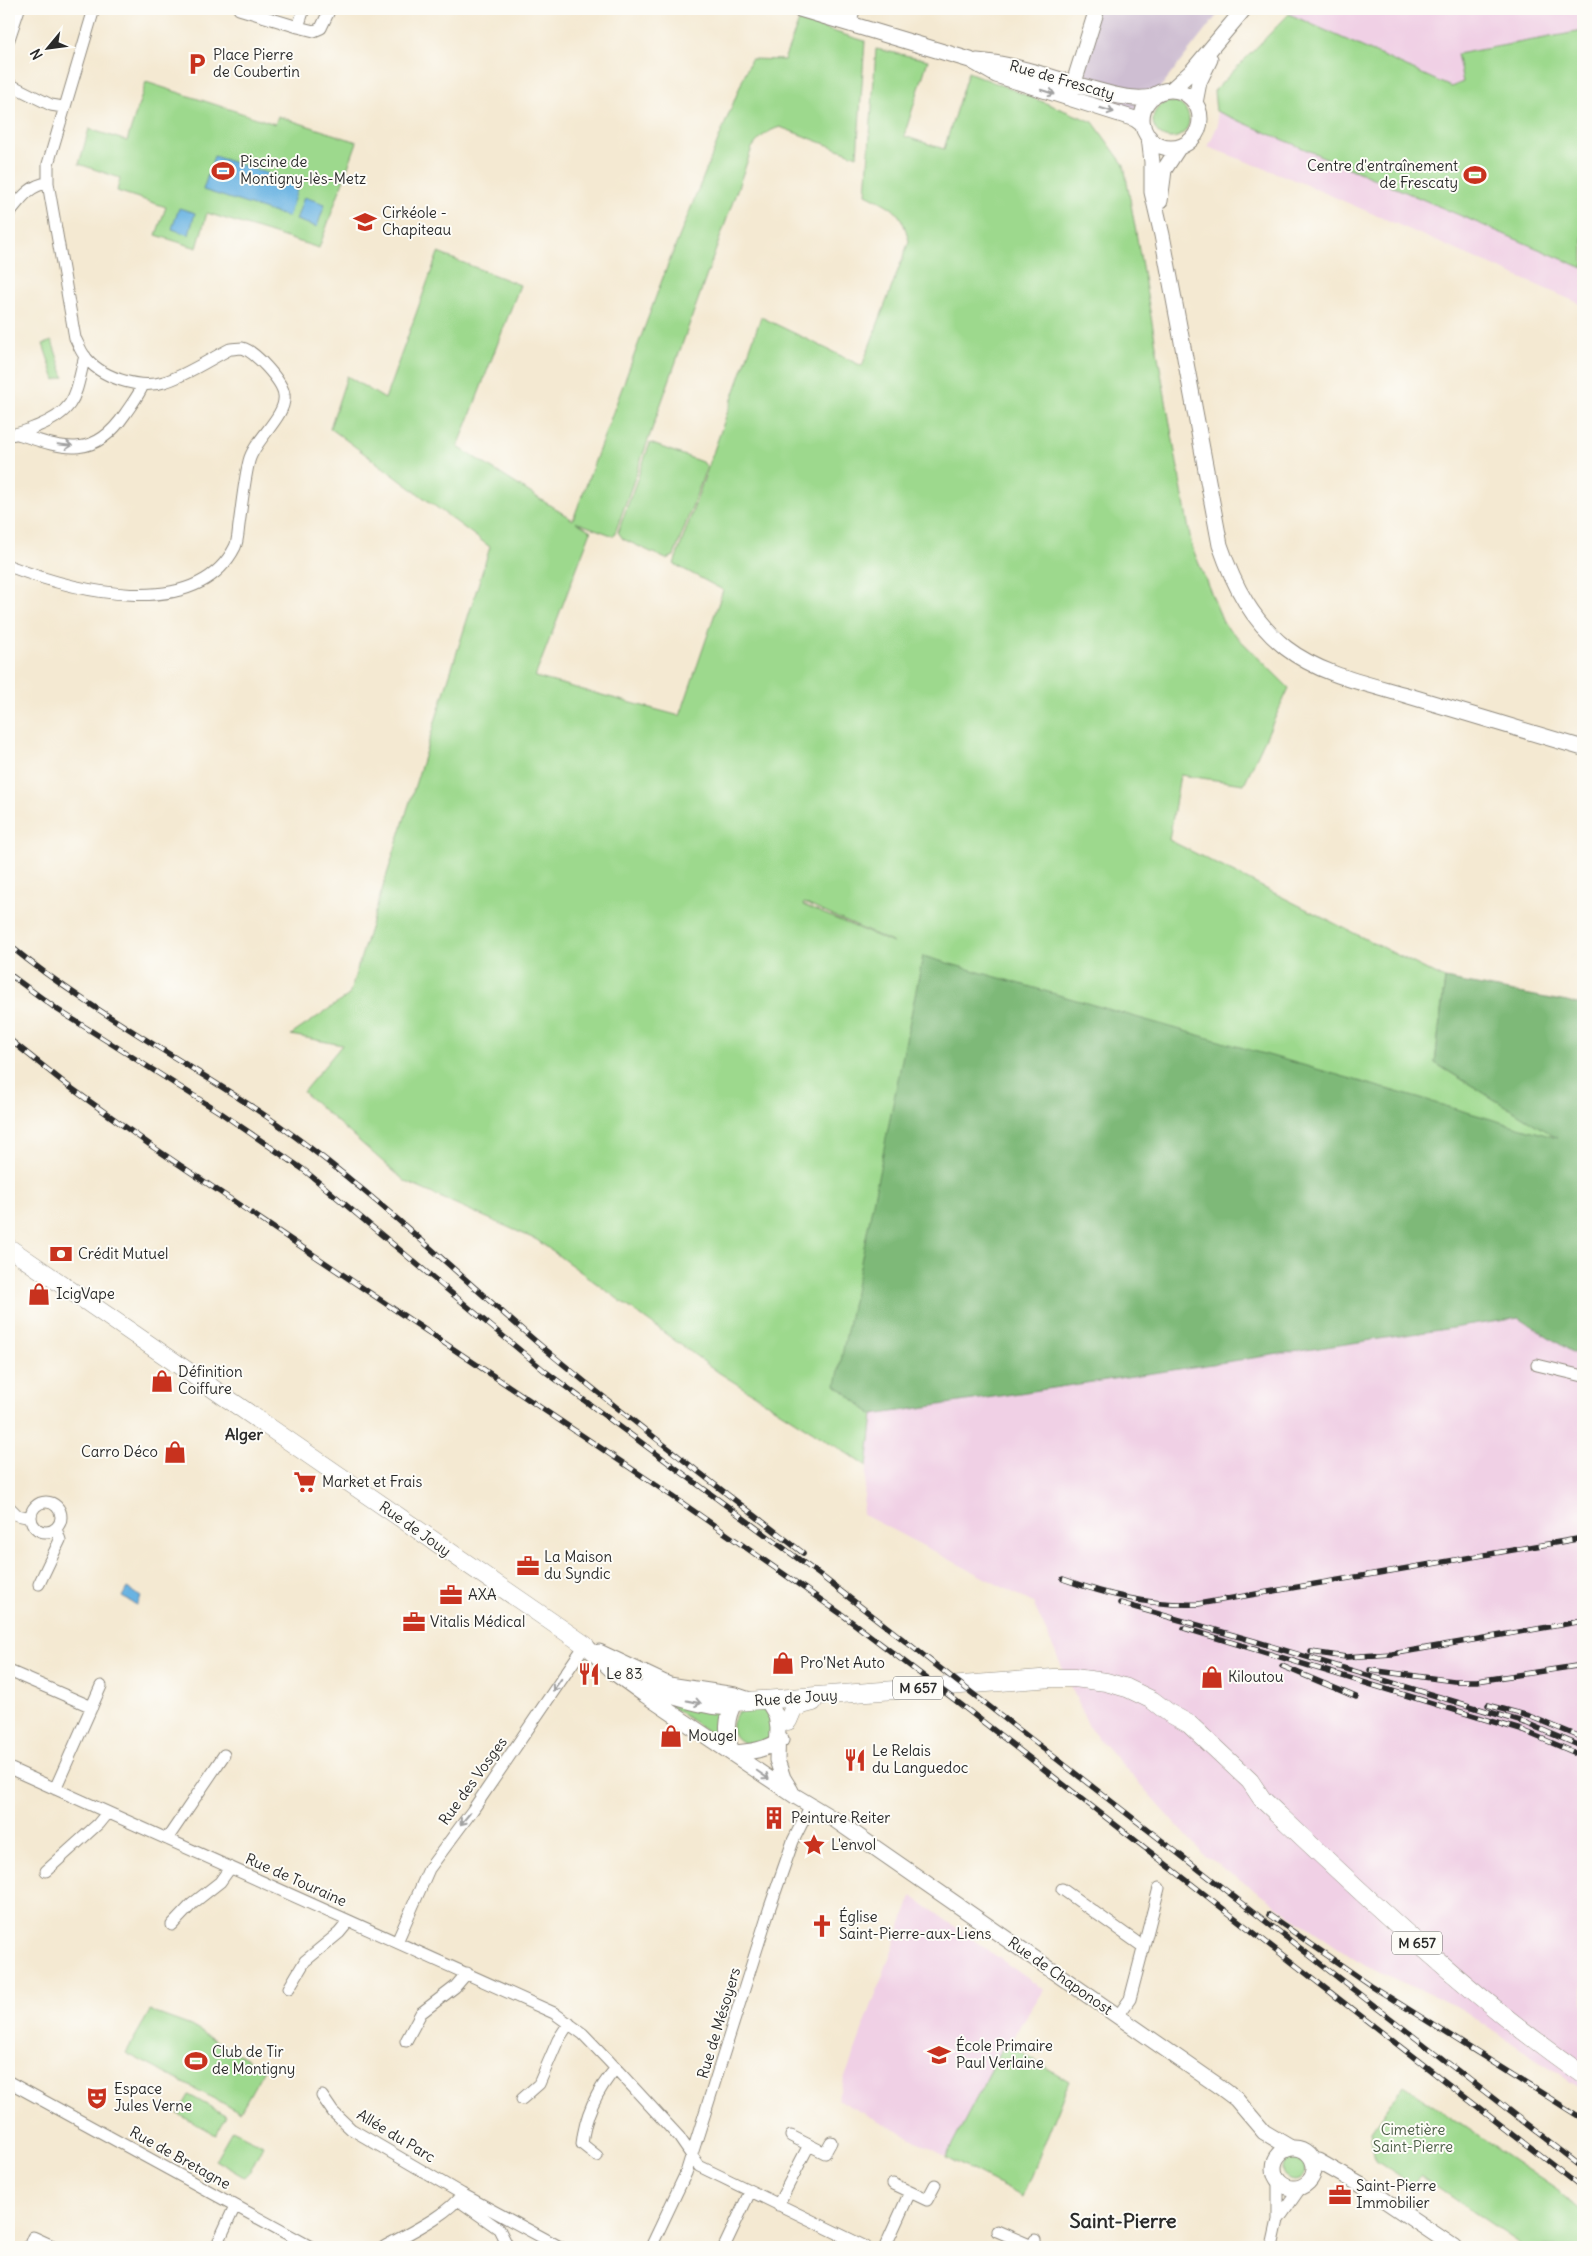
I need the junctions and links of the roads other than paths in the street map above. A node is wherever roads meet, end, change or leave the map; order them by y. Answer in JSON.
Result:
{"nodes":[{"id":1,"x":19,"y":9,"type":"edge"},
{"id":2,"x":94,"y":9,"type":"edge"},
{"id":3,"x":239,"y":9,"type":"edge"},
{"id":4,"x":304,"y":9,"type":"edge"},
{"id":5,"x":330,"y":9,"type":"edge"},
{"id":6,"x":800,"y":9,"type":"edge"},
{"id":7,"x":854,"y":9,"type":"edge"},
{"id":8,"x":1097,"y":9,"type":"edge"},
{"id":9,"x":1244,"y":9,"type":"edge"},
{"id":10,"x":851,"y":24,"type":"junction"},
{"id":11,"x":298,"y":27,"type":"junction"},
{"id":12,"x":1223,"y":36,"type":"junction"},
{"id":13,"x":9,"y":39,"type":"edge"},
{"id":14,"x":9,"y":84,"type":"edge"},
{"id":15,"x":1171,"y":90,"type":"junction"},
{"id":16,"x":1071,"y":91,"type":"junction"},
{"id":17,"x":1153,"y":97,"type":"junction"},
{"id":18,"x":1195,"y":103,"type":"junction"},
{"id":19,"x":63,"y":107,"type":"junction"},
{"id":20,"x":1146,"y":131,"type":"junction"},
{"id":21,"x":1179,"y":147,"type":"junction"},
{"id":22,"x":48,"y":182,"type":"junction"},
{"id":23,"x":9,"y":214,"type":"edge"},
{"id":24,"x":1162,"y":235,"type":"junction"},
{"id":25,"x":84,"y":356,"type":"junction"},
{"id":26,"x":143,"y":385,"type":"junction"},
{"id":27,"x":14,"y":434,"type":"edge"},
{"id":28,"x":9,"y":566,"type":"edge"},
{"id":29,"x":1583,"y":748,"type":"edge"},
{"id":30,"x":9,"y":1248,"type":"edge"},
{"id":31,"x":1537,"y":1365,"type":"dead end"},
{"id":32,"x":1583,"y":1376,"type":"edge"},
{"id":33,"x":9,"y":1507,"type":"edge"},
{"id":34,"x":31,"y":1518,"type":"junction"},
{"id":35,"x":56,"y":1529,"type":"junction"},
{"id":36,"x":39,"y":1584,"type":"dead end"},
{"id":37,"x":585,"y":1644,"type":"junction"},
{"id":38,"x":9,"y":1670,"type":"edge"},
{"id":39,"x":616,"y":1674,"type":"junction"},
{"id":40,"x":101,"y":1686,"type":"dead end"},
{"id":41,"x":854,"y":1694,"type":"junction"},
{"id":42,"x":752,"y":1701,"type":"junction"},
{"id":43,"x":92,"y":1707,"type":"junction"},
{"id":44,"x":674,"y":1714,"type":"joint"},
{"id":45,"x":788,"y":1721,"type":"joint"},
{"id":46,"x":778,"y":1742,"type":"junction"},
{"id":47,"x":732,"y":1752,"type":"junction"},
{"id":48,"x":224,"y":1755,"type":"dead end"},
{"id":49,"x":9,"y":1768,"type":"edge"},
{"id":50,"x":55,"y":1789,"type":"junction"},
{"id":51,"x":791,"y":1791,"type":"junction"},
{"id":52,"x":811,"y":1805,"type":"junction"},
{"id":53,"x":107,"y":1813,"type":"junction"},
{"id":54,"x":167,"y":1839,"type":"junction"},
{"id":55,"x":230,"y":1868,"type":"junction"},
{"id":56,"x":46,"y":1871,"type":"dead end"},
{"id":57,"x":1159,"y":1888,"type":"dead end"},
{"id":58,"x":1062,"y":1889,"type":"dead end"},
{"id":59,"x":349,"y":1920,"type":"junction"},
{"id":60,"x":172,"y":1925,"type":"dead end"},
{"id":61,"x":397,"y":1942,"type":"junction"},
{"id":62,"x":1142,"y":1946,"type":"junction"},
{"id":63,"x":467,"y":1973,"type":"junction"},
{"id":64,"x":290,"y":1988,"type":"dead end"},
{"id":65,"x":1118,"y":2016,"type":"junction"},
{"id":66,"x":569,"y":2022,"type":"junction"},
{"id":67,"x":406,"y":2041,"type":"dead end"},
{"id":68,"x":616,"y":2068,"type":"junction"},
{"id":69,"x":1583,"y":2075,"type":"edge"},
{"id":70,"x":9,"y":2082,"type":"edge"},
{"id":71,"x":322,"y":2096,"type":"dead end"},
{"id":72,"x":522,"y":2099,"type":"dead end"},
{"id":73,"x":1264,"y":2132,"type":"junction"},
{"id":74,"x":791,"y":2136,"type":"dead end"},
{"id":75,"x":831,"y":2142,"type":"dead end"},
{"id":76,"x":809,"y":2145,"type":"junction"},
{"id":77,"x":1291,"y":2148,"type":"junction"},
{"id":78,"x":597,"y":2156,"type":"dead end"},
{"id":79,"x":692,"y":2157,"type":"junction"},
{"id":80,"x":1314,"y":2161,"type":"junction"},
{"id":81,"x":1276,"y":2174,"type":"junction"},
{"id":82,"x":1344,"y":2177,"type":"junction"},
{"id":83,"x":893,"y":2184,"type":"dead end"},
{"id":84,"x":934,"y":2186,"type":"dead end"},
{"id":85,"x":1304,"y":2186,"type":"junction"},
{"id":86,"x":750,"y":2192,"type":"junction"},
{"id":87,"x":910,"y":2192,"type":"junction"},
{"id":88,"x":460,"y":2197,"type":"junction"},
{"id":89,"x":778,"y":2205,"type":"junction"},
{"id":90,"x":235,"y":2206,"type":"junction"},
{"id":91,"x":502,"y":2215,"type":"junction"},
{"id":92,"x":1278,"y":2220,"type":"junction"},
{"id":93,"x":499,"y":2229,"type":"junction"},
{"id":94,"x":997,"y":2230,"type":"dead end"},
{"id":95,"x":1035,"y":2240,"type":"dead end"},
{"id":96,"x":1012,"y":2243,"type":"edge"},
{"id":97,"x":29,"y":2247,"type":"edge"},
{"id":98,"x":56,"y":2247,"type":"edge"},
{"id":99,"x":216,"y":2247,"type":"edge"},
{"id":100,"x":310,"y":2247,"type":"edge"},
{"id":101,"x":384,"y":2247,"type":"edge"},
{"id":102,"x":508,"y":2247,"type":"edge"},
{"id":103,"x":560,"y":2247,"type":"edge"},
{"id":104,"x":651,"y":2247,"type":"edge"},
{"id":105,"x":724,"y":2247,"type":"edge"},
{"id":106,"x":866,"y":2247,"type":"edge"},
{"id":107,"x":885,"y":2247,"type":"edge"},
{"id":108,"x":1272,"y":2247,"type":"edge"},
{"id":109,"x":1454,"y":2247,"type":"edge"}],
"edges":[{"from":1,"to":13,"type":"street"},
{"from":2,"to":19,"type":"street"},
{"from":3,"to":11,"type":"street"},
{"from":4,"to":11,"type":"street"},
{"from":5,"to":11,"type":"street"},
{"from":6,"to":10,"type":"main road","name":"Rue de Frescaty"},
{"from":7,"to":10,"type":"street"},
{"from":8,"to":16,"type":"main road"},
{"from":9,"to":12,"type":"main road"},
{"from":10,"to":16,"type":"main road","name":"Rue de Frescaty"},
{"from":12,"to":15,"type":"main road"},
{"from":12,"to":18,"type":"main road"},
{"from":14,"to":19,"type":"street"},
{"from":15,"to":17,"type":"main road"},
{"from":15,"to":18,"type":"main road"},
{"from":16,"to":17,"type":"main road","name":"Rue de Frescaty"},
{"from":16,"to":20,"type":"main road","name":"Rue de Frescaty","one_way":true},
{"from":17,"to":20,"type":"main road"},
{"from":18,"to":21,"type":"main road"},
{"from":19,"to":22,"type":"street"},
{"from":20,"to":21,"type":"main road"},
{"from":20,"to":24,"type":"main road"},
{"from":21,"to":24,"type":"main road"},
{"from":22,"to":23,"type":"street"},
{"from":22,"to":25,"type":"street"},
{"from":24,"to":29,"type":"main road"},
{"from":25,"to":26,"type":"street"},
{"from":25,"to":27,"type":"street"},
{"from":27,"to":26,"type":"street","one_way":true},
{"from":26,"to":28,"type":"street"},
{"from":30,"to":37,"type":"main road","name":"Rue de Jouy"},
{"from":31,"to":32,"type":"street"},
{"from":33,"to":34,"type":"street"},
{"from":34,"to":35,"type":"street"},
{"from":34,"to":35,"type":"street"},
{"from":35,"to":36,"type":"street"},
{"from":37,"to":39,"type":"main road","name":"Rue de Jouy"},
{"from":37,"to":42,"type":"main road"},
{"from":37,"to":61,"type":"street","name":"Rue des Vosges","one_way":true},
{"from":38,"to":43,"type":"street"},
{"from":39,"to":42,"type":"main road","name":"Rue de Jouy","one_way":true},
{"from":39,"to":44,"type":"main road","name":"Rue de Jouy"},
{"from":40,"to":43,"type":"street"},
{"from":41,"to":42,"type":"main road","name":"Rue de Jouy","number":"M 657"},
{"from":41,"to":45,"type":"main road"},
{"from":41,"to":69,"type":"main road","name":"Rue de Jouy","number":"M 657"},
{"from":42,"to":46,"type":"main road"},
{"from":42,"to":47,"type":"main road"},
{"from":43,"to":50,"type":"street"},
{"from":44,"to":47,"type":"main road","name":"Rue de Chaponost"},
{"from":45,"to":46,"type":"main road"},
{"from":46,"to":47,"type":"main road"},
{"from":46,"to":51,"type":"main road"},
{"from":47,"to":51,"type":"main road","name":"Rue de Chaponost","one_way":true},
{"from":48,"to":54,"type":"street"},
{"from":49,"to":50,"type":"street","name":"Rue de Touraine"},
{"from":50,"to":53,"type":"street","name":"Rue de Touraine"},
{"from":51,"to":52,"type":"main road","name":"Rue de Chaponost"},
{"from":52,"to":65,"type":"main road","name":"Rue de Chaponost"},
{"from":52,"to":79,"type":"street","name":"Rue de Mésoyers"},
{"from":53,"to":54,"type":"street","name":"Rue de Touraine"},
{"from":53,"to":56,"type":"street"},
{"from":54,"to":55,"type":"street","name":"Rue de Touraine"},
{"from":55,"to":59,"type":"street","name":"Rue de Touraine"},
{"from":55,"to":60,"type":"street","name":"Rue de Touraine"},
{"from":57,"to":62,"type":"street"},
{"from":58,"to":62,"type":"street"},
{"from":59,"to":61,"type":"street","name":"Rue de Touraine"},
{"from":59,"to":64,"type":"street","name":"Rue de Touraine"},
{"from":61,"to":63,"type":"street","name":"Rue de Touraine"},
{"from":62,"to":65,"type":"street"},
{"from":63,"to":66,"type":"street","name":"Rue de Touraine"},
{"from":63,"to":67,"type":"street"},
{"from":65,"to":73,"type":"main road","name":"Rue de Chaponost"},
{"from":66,"to":68,"type":"street","name":"Rue de Touraine"},
{"from":66,"to":72,"type":"street"},
{"from":68,"to":78,"type":"street"},
{"from":68,"to":79,"type":"street","name":"Rue de Touraine"},
{"from":70,"to":90,"type":"street","name":"Rue de Bretagne"},
{"from":71,"to":88,"type":"street","name":"Allée du Parc"},
{"from":73,"to":77,"type":"main road","name":"Rue de Chaponost"},
{"from":73,"to":81,"type":"main road","name":"Rue de Chaponost"},
{"from":74,"to":76,"type":"street"},
{"from":75,"to":76,"type":"street"},
{"from":76,"to":89,"type":"street"},
{"from":77,"to":80,"type":"main road"},
{"from":77,"to":81,"type":"main road"},
{"from":79,"to":86,"type":"street","name":"Rue de Touraine"},
{"from":79,"to":104,"type":"street","name":"Rue de Mésoyers"},
{"from":80,"to":82,"type":"main road"},
{"from":80,"to":85,"type":"main road"},
{"from":81,"to":85,"type":"main road"},
{"from":81,"to":92,"type":"street"},
{"from":82,"to":85,"type":"main road"},
{"from":82,"to":109,"type":"main road"},
{"from":83,"to":87,"type":"street"},
{"from":84,"to":87,"type":"street"},
{"from":85,"to":92,"type":"street"},
{"from":86,"to":89,"type":"street","name":"Rue de Touraine"},
{"from":86,"to":105,"type":"street"},
{"from":87,"to":107,"type":"street"},
{"from":88,"to":91,"type":"street","name":"Allée du Parc"},
{"from":88,"to":93,"type":"street","name":"Allée du Parc"},
{"from":88,"to":101,"type":"street"},
{"from":89,"to":106,"type":"street","name":"Rue de Touraine"},
{"from":90,"to":99,"type":"street"},
{"from":90,"to":100,"type":"street","name":"Rue de Bretagne"},
{"from":91,"to":93,"type":"street"},
{"from":91,"to":103,"type":"street","name":"Allée du Parc"},
{"from":92,"to":108,"type":"street"},
{"from":93,"to":102,"type":"street","name":"Allée du Parc"},
{"from":94,"to":96,"type":"street"},
{"from":95,"to":96,"type":"street"},
{"from":97,"to":98,"type":"street"}]}
